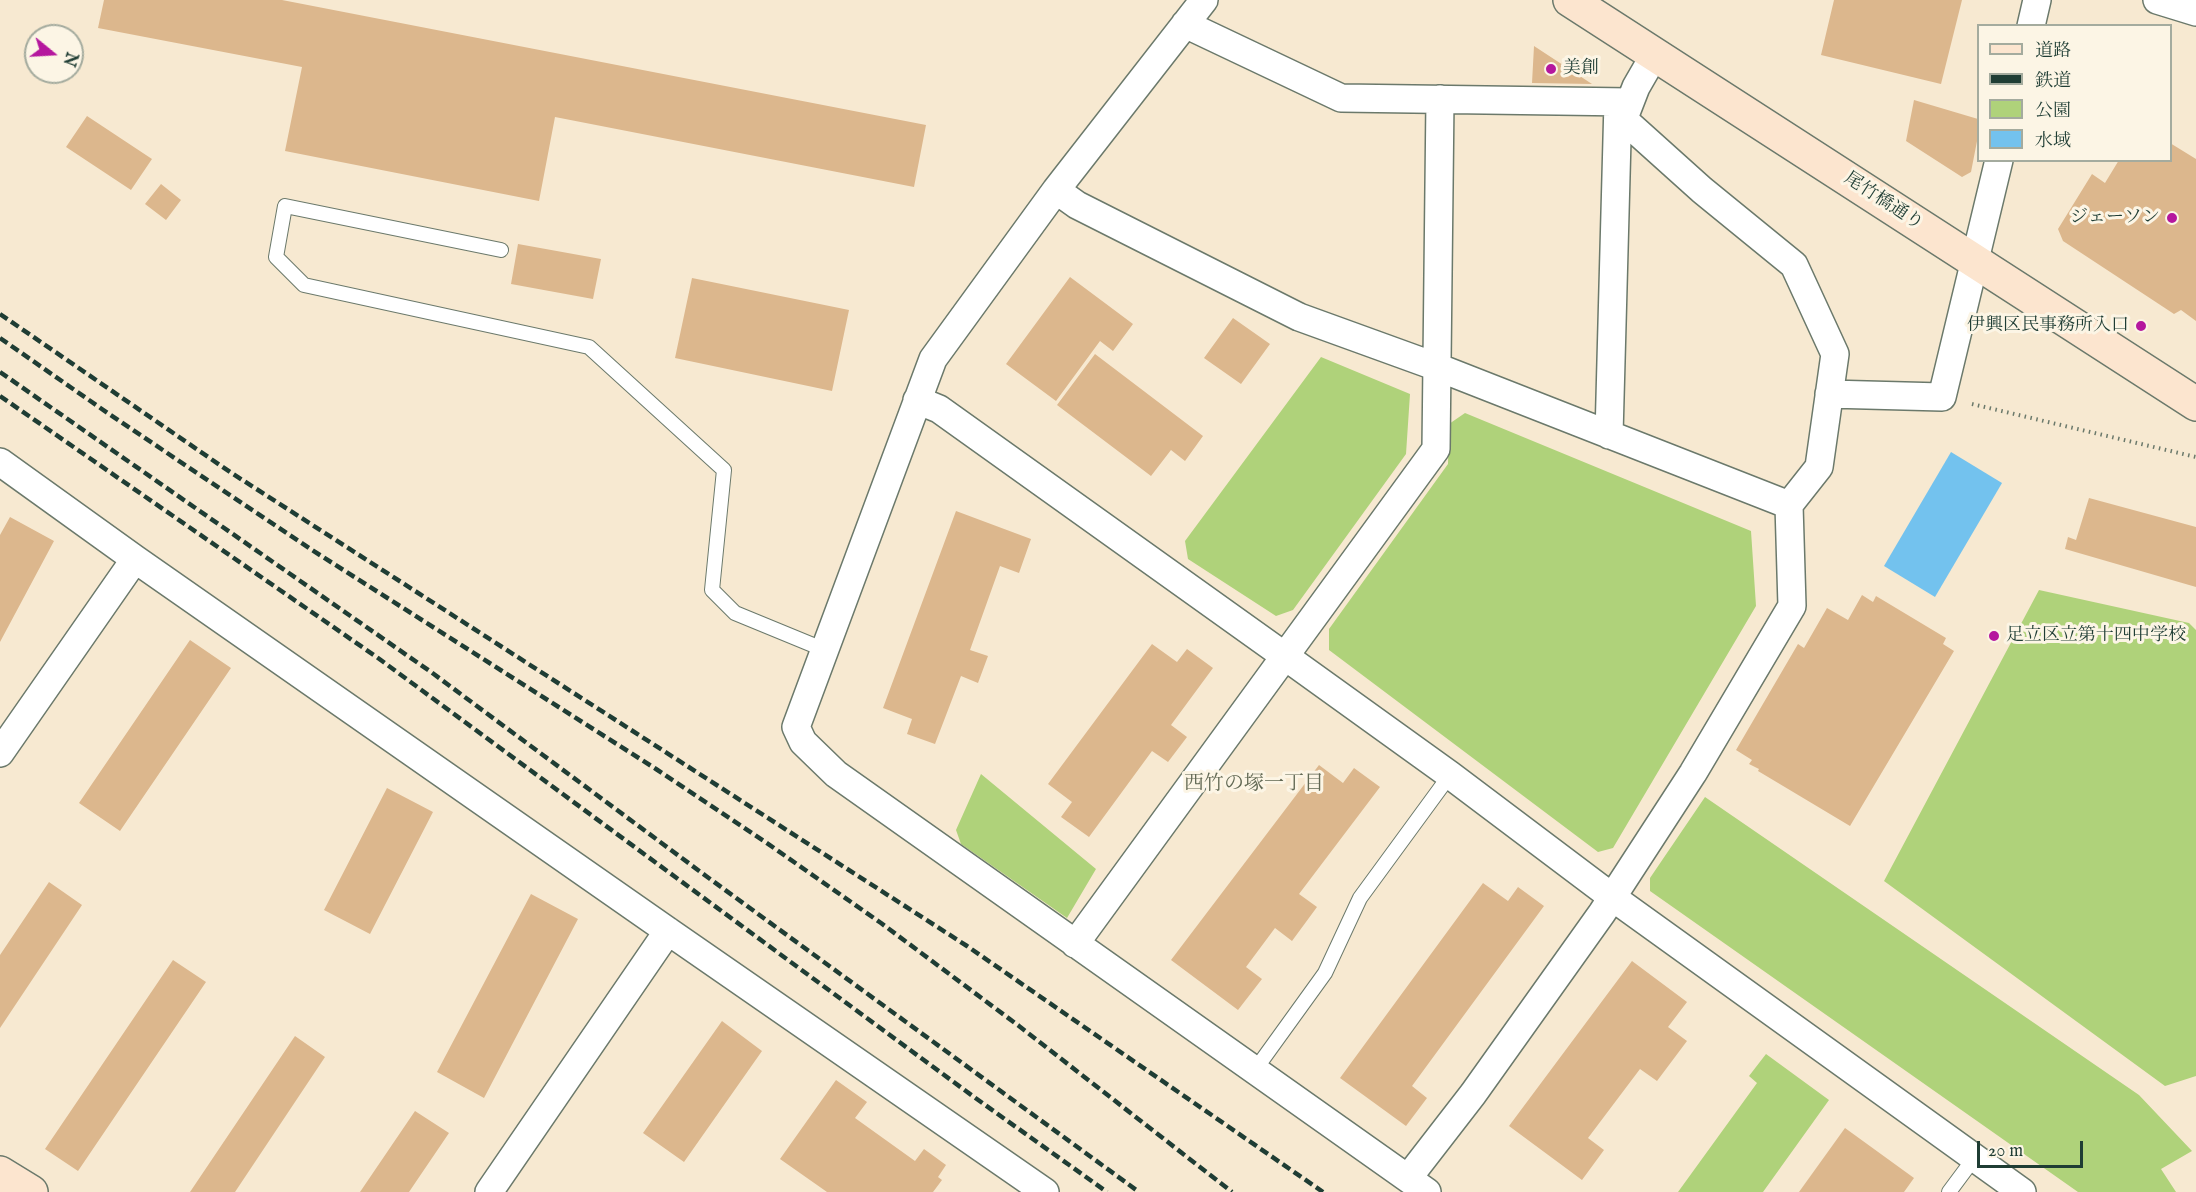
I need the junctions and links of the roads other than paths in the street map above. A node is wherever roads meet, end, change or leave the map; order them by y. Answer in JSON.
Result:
{"nodes":[{"id":1,"x":1204,"y":0,"type":"edge"},
{"id":2,"x":1570,"y":0,"type":"edge"},
{"id":3,"x":2037,"y":0,"type":"edge"},
{"id":4,"x":2157,"y":0,"type":"edge"},
{"id":5,"x":2196,"y":12,"type":"edge"},
{"id":6,"x":1185,"y":24,"type":"junction"},
{"id":7,"x":2031,"y":24,"type":"edge"},
{"id":8,"x":1655,"y":54,"type":"junction"},
{"id":9,"x":1440,"y":99,"type":"junction"},
{"id":10,"x":1622,"y":115,"type":"junction"},
{"id":11,"x":1999,"y":162,"type":"edge"},
{"id":12,"x":1056,"y":190,"type":"junction"},
{"id":13,"x":501,"y":250,"type":"dead end"},
{"id":14,"x":1975,"y":262,"type":"junction"},
{"id":15,"x":1437,"y":367,"type":"junction"},
{"id":16,"x":1829,"y":394,"type":"junction"},
{"id":17,"x":917,"y":400,"type":"junction"},
{"id":18,"x":2196,"y":404,"type":"edge"},
{"id":19,"x":1609,"y":435,"type":"junction"},
{"id":20,"x":0,"y":462,"type":"edge"},
{"id":21,"x":1789,"y":505,"type":"junction"},
{"id":22,"x":135,"y":559,"type":"junction"},
{"id":23,"x":825,"y":650,"type":"junction"},
{"id":24,"x":1286,"y":657,"type":"junction"},
{"id":25,"x":0,"y":753,"type":"edge"},
{"id":26,"x":1450,"y":775,"type":"junction"},
{"id":27,"x":1612,"y":897,"type":"junction"},
{"id":28,"x":668,"y":932,"type":"junction"},
{"id":29,"x":1075,"y":944,"type":"junction"},
{"id":30,"x":1255,"y":1070,"type":"junction"},
{"id":31,"x":1975,"y":1157,"type":"junction"},
{"id":32,"x":0,"y":1173,"type":"edge"},
{"id":33,"x":1418,"y":1185,"type":"edge"},
{"id":34,"x":31,"y":1192,"type":"edge"},
{"id":35,"x":489,"y":1192,"type":"edge"},
{"id":36,"x":1045,"y":1192,"type":"edge"},
{"id":37,"x":1949,"y":1192,"type":"edge"},
{"id":38,"x":2022,"y":1192,"type":"edge"}],
"edges":[{"from":1,"to":6,"type":"street"},
{"from":2,"to":8,"type":"main road","name":"尾竹橋通り"},
{"from":3,"to":7,"type":"street"},
{"from":4,"to":5,"type":"street"},
{"from":6,"to":9,"type":"street"},
{"from":6,"to":12,"type":"street"},
{"from":8,"to":10,"type":"street"},
{"from":8,"to":14,"type":"main road","name":"尾竹橋通り"},
{"from":9,"to":10,"type":"street"},
{"from":9,"to":15,"type":"street"},
{"from":10,"to":16,"type":"street"},
{"from":10,"to":19,"type":"street"},
{"from":11,"to":14,"type":"street"},
{"from":12,"to":15,"type":"street"},
{"from":12,"to":17,"type":"street"},
{"from":13,"to":23,"type":"lane"},
{"from":14,"to":16,"type":"street"},
{"from":14,"to":18,"type":"main road","name":"尾竹橋通り"},
{"from":15,"to":19,"type":"street"},
{"from":15,"to":24,"type":"street"},
{"from":16,"to":21,"type":"street"},
{"from":17,"to":23,"type":"street"},
{"from":17,"to":24,"type":"street"},
{"from":19,"to":21,"type":"street"},
{"from":20,"to":22,"type":"street"},
{"from":21,"to":27,"type":"street"},
{"from":22,"to":25,"type":"street"},
{"from":22,"to":28,"type":"street"},
{"from":23,"to":29,"type":"street"},
{"from":24,"to":26,"type":"street"},
{"from":24,"to":29,"type":"street"},
{"from":26,"to":27,"type":"street"},
{"from":26,"to":30,"type":"lane"},
{"from":27,"to":31,"type":"street"},
{"from":27,"to":33,"type":"street"},
{"from":28,"to":35,"type":"street"},
{"from":28,"to":36,"type":"street"},
{"from":29,"to":30,"type":"street"},
{"from":30,"to":33,"type":"street"},
{"from":31,"to":37,"type":"lane"},
{"from":31,"to":38,"type":"street"},
{"from":32,"to":34,"type":"main road"}]}
